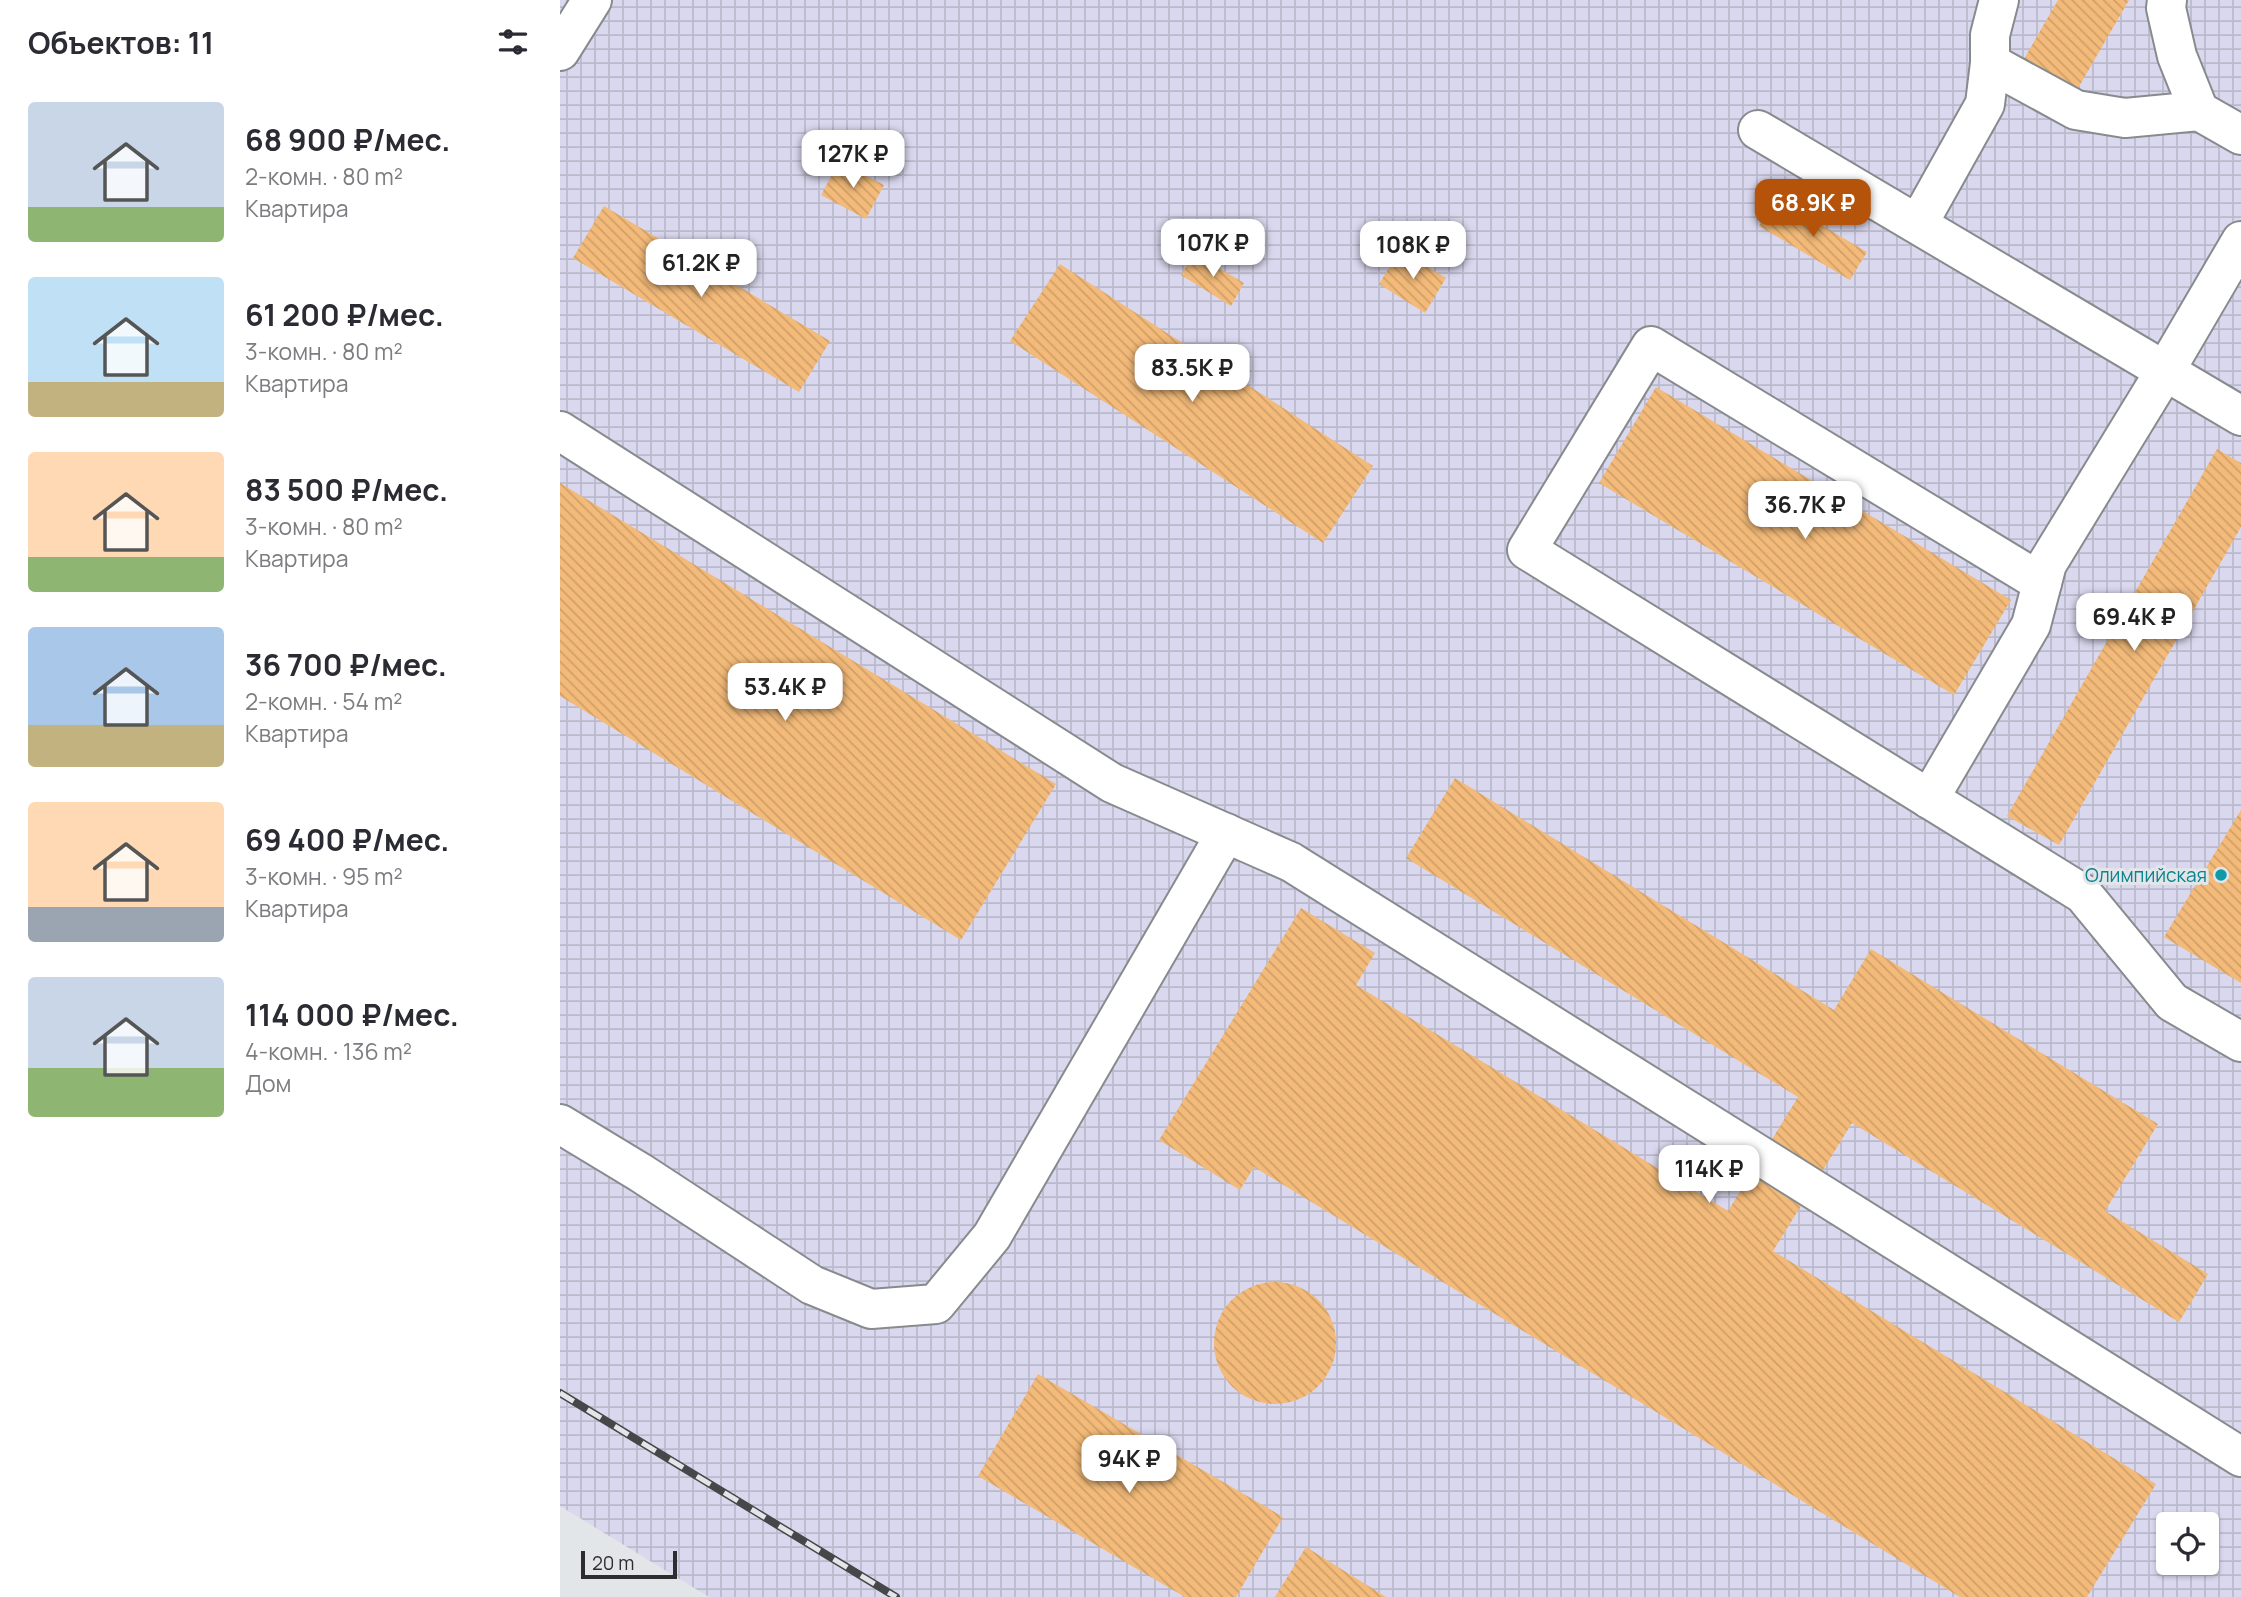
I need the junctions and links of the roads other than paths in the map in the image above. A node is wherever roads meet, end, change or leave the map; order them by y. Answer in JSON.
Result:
{"nodes":[{"id":1,"x":592,"y":0,"type":"edge"},
{"id":2,"x":1999,"y":0,"type":"edge"},
{"id":3,"x":2167,"y":0,"type":"edge"},
{"id":4,"x":560,"y":51,"type":"edge"},
{"id":5,"x":1990,"y":63,"type":"junction"},
{"id":6,"x":2199,"y":111,"type":"junction"},
{"id":7,"x":1758,"y":130,"type":"dead end"},
{"id":8,"x":2241,"y":135,"type":"edge"},
{"id":9,"x":1917,"y":224,"type":"junction"},
{"id":10,"x":2241,"y":241,"type":"edge"},
{"id":11,"x":2165,"y":371,"type":"junction"},
{"id":12,"x":2241,"y":416,"type":"edge"},
{"id":13,"x":560,"y":431,"type":"edge"},
{"id":14,"x":2042,"y":583,"type":"junction"},
{"id":15,"x":1929,"y":799,"type":"junction"},
{"id":16,"x":1226,"y":833,"type":"junction"},
{"id":17,"x":2241,"y":1042,"type":"edge"},
{"id":18,"x":560,"y":1124,"type":"edge"},
{"id":19,"x":2241,"y":1457,"type":"edge"}],
"edges":[{"from":1,"to":4,"type":"lane"},
{"from":2,"to":5,"type":"lane"},
{"from":3,"to":6,"type":"lane"},
{"from":5,"to":6,"type":"lane"},
{"from":5,"to":9,"type":"lane"},
{"from":6,"to":8,"type":"lane"},
{"from":7,"to":9,"type":"lane"},
{"from":9,"to":11,"type":"lane"},
{"from":10,"to":11,"type":"lane"},
{"from":11,"to":12,"type":"lane"},
{"from":11,"to":14,"type":"lane"},
{"from":13,"to":16,"type":"lane"},
{"from":14,"to":15,"type":"lane"},
{"from":14,"to":15,"type":"lane"},
{"from":15,"to":17,"type":"lane"},
{"from":16,"to":18,"type":"lane"},
{"from":16,"to":19,"type":"lane"}]}
